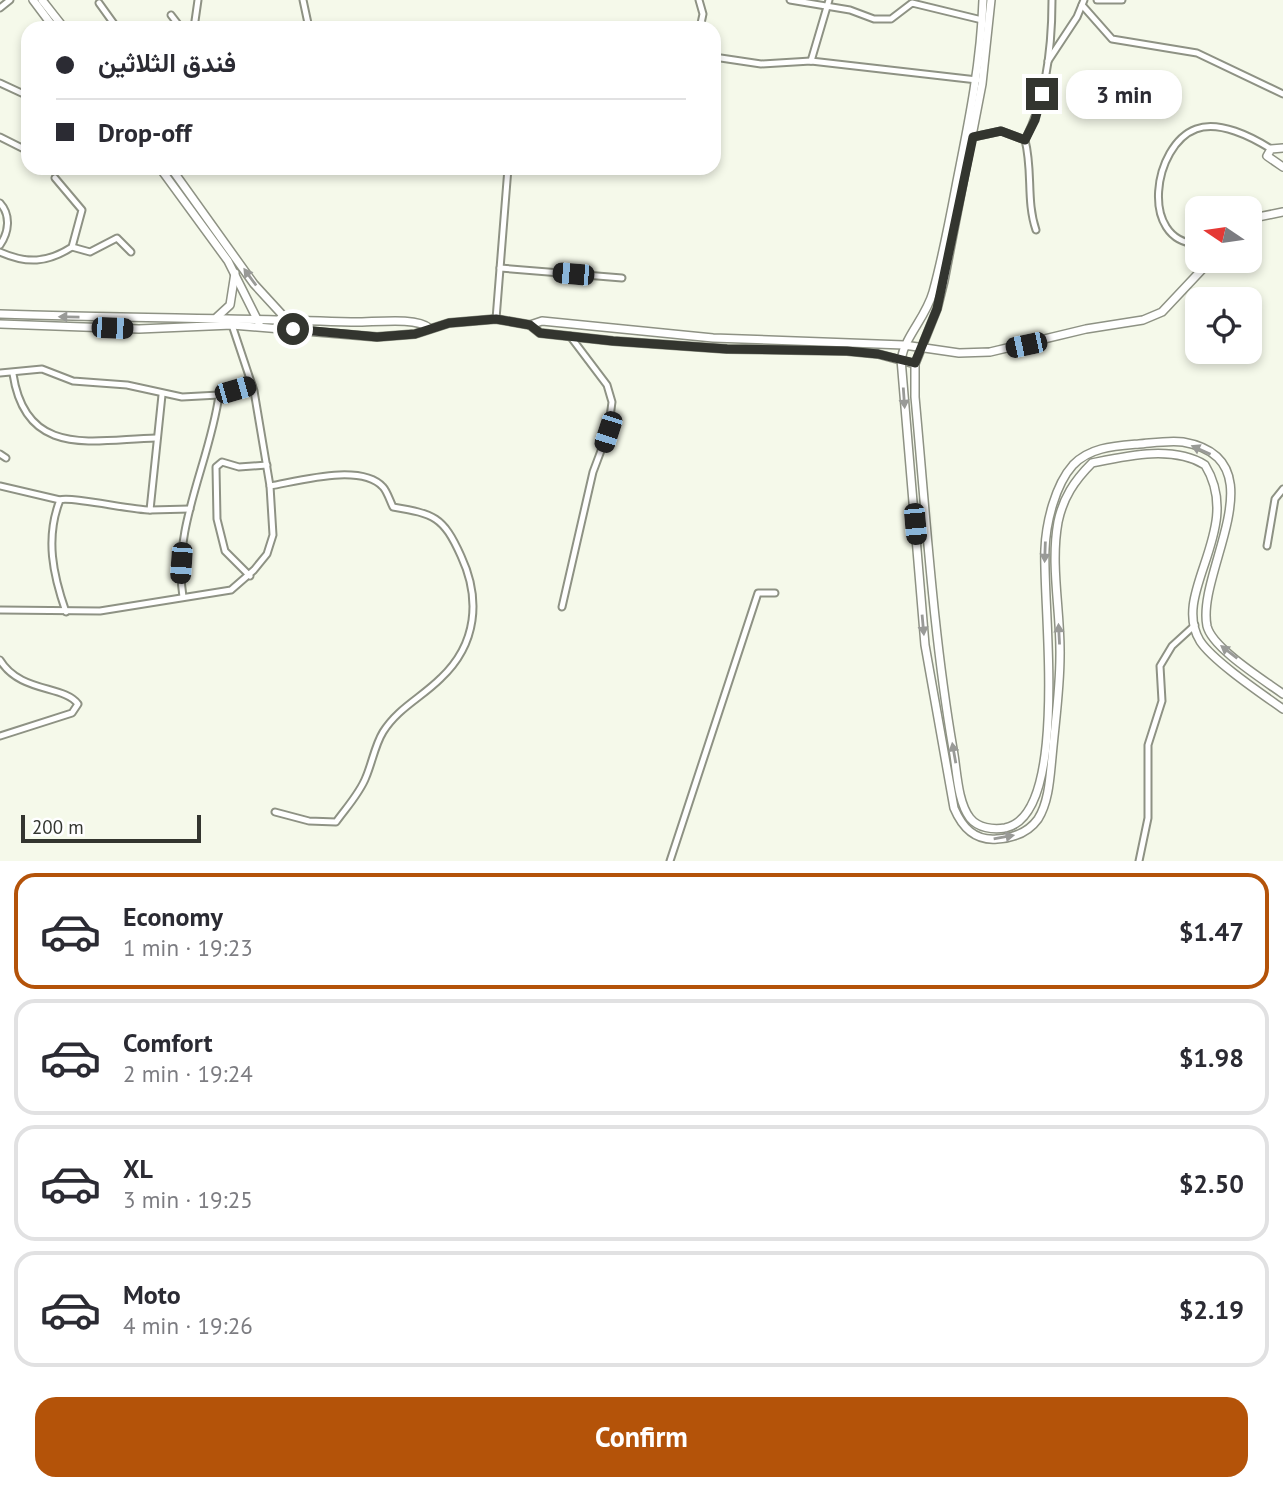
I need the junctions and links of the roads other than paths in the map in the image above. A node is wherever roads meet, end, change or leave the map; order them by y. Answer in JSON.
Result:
{"nodes":[{"id":1,"x":10,"y":0,"type":"edge"},
{"id":2,"x":33,"y":0,"type":"edge"},
{"id":3,"x":42,"y":0,"type":"edge"},
{"id":4,"x":198,"y":0,"type":"edge"},
{"id":5,"x":303,"y":0,"type":"edge"},
{"id":6,"x":699,"y":0,"type":"edge"},
{"id":7,"x":790,"y":0,"type":"edge"},
{"id":8,"x":983,"y":0,"type":"edge"},
{"id":9,"x":991,"y":0,"type":"edge"},
{"id":10,"x":1052,"y":0,"type":"edge"},
{"id":11,"x":1097,"y":0,"type":"edge"},
{"id":12,"x":1122,"y":0,"type":"edge"},
{"id":13,"x":912,"y":1,"type":"edge"},
{"id":14,"x":99,"y":3,"type":"dead end"},
{"id":15,"x":828,"y":3,"type":"edge"},
{"id":16,"x":1083,"y":3,"type":"edge"},
{"id":17,"x":0,"y":8,"type":"edge"},
{"id":18,"x":171,"y":15,"type":"dead end"},
{"id":19,"x":982,"y":20,"type":"junction"},
{"id":20,"x":49,"y":21,"type":"edge"},
{"id":21,"x":58,"y":21,"type":"edge"},
{"id":22,"x":112,"y":21,"type":"edge"},
{"id":23,"x":176,"y":21,"type":"edge"},
{"id":24,"x":195,"y":21,"type":"edge"},
{"id":25,"x":308,"y":21,"type":"edge"},
{"id":26,"x":702,"y":21,"type":"edge"},
{"id":27,"x":721,"y":58,"type":"edge"},
{"id":28,"x":811,"y":61,"type":"junction"},
{"id":29,"x":1046,"y":64,"type":"junction"},
{"id":30,"x":977,"y":80,"type":"junction"},
{"id":31,"x":0,"y":83,"type":"edge"},
{"id":32,"x":21,"y":93,"type":"edge"},
{"id":33,"x":1283,"y":94,"type":"edge"},
{"id":34,"x":0,"y":137,"type":"edge"},
{"id":35,"x":969,"y":138,"type":"junction"},
{"id":36,"x":1025,"y":140,"type":"junction"},
{"id":37,"x":21,"y":148,"type":"edge"},
{"id":38,"x":1283,"y":148,"type":"edge"},
{"id":39,"x":1272,"y":149,"type":"junction"},
{"id":40,"x":1283,"y":167,"type":"edge"},
{"id":41,"x":165,"y":175,"type":"edge"},
{"id":42,"x":176,"y":175,"type":"edge"},
{"id":43,"x":507,"y":175,"type":"edge"},
{"id":44,"x":55,"y":178,"type":"dead end"},
{"id":45,"x":0,"y":204,"type":"edge"},
{"id":46,"x":1283,"y":212,"type":"edge"},
{"id":47,"x":1262,"y":216,"type":"edge"},
{"id":48,"x":1036,"y":230,"type":"dead end"},
{"id":49,"x":1185,"y":240,"type":"edge"},
{"id":50,"x":0,"y":245,"type":"edge"},
{"id":51,"x":72,"y":247,"type":"junction"},
{"id":52,"x":0,"y":252,"type":"edge"},
{"id":53,"x":131,"y":252,"type":"dead end"},
{"id":54,"x":500,"y":268,"type":"junction"},
{"id":55,"x":235,"y":272,"type":"junction"},
{"id":56,"x":1199,"y":273,"type":"edge"},
{"id":57,"x":622,"y":278,"type":"dead end"},
{"id":58,"x":0,"y":314,"type":"edge"},
{"id":59,"x":227,"y":317,"type":"junction"},
{"id":60,"x":216,"y":318,"type":"junction"},
{"id":61,"x":496,"y":319,"type":"junction"},
{"id":62,"x":287,"y":320,"type":"junction"},
{"id":63,"x":259,"y":323,"type":"junction"},
{"id":64,"x":0,"y":324,"type":"edge"},
{"id":65,"x":232,"y":325,"type":"junction"},
{"id":66,"x":530,"y":325,"type":"junction"},
{"id":67,"x":429,"y":328,"type":"junction"},
{"id":68,"x":293,"y":329,"type":"junction"},
{"id":69,"x":570,"y":336,"type":"junction"},
{"id":70,"x":904,"y":345,"type":"junction"},
{"id":71,"x":920,"y":347,"type":"junction"},
{"id":72,"x":901,"y":359,"type":"junction"},
{"id":73,"x":915,"y":363,"type":"junction"},
{"id":74,"x":0,"y":373,"type":"edge"},
{"id":75,"x":13,"y":374,"type":"junction"},
{"id":76,"x":252,"y":385,"type":"junction"},
{"id":77,"x":162,"y":395,"type":"junction"},
{"id":78,"x":219,"y":395,"type":"junction"},
{"id":79,"x":156,"y":438,"type":"junction"},
{"id":80,"x":267,"y":466,"type":"junction"},
{"id":81,"x":270,"y":486,"type":"junction"},
{"id":82,"x":1,"y":487,"type":"edge"},
{"id":83,"x":1283,"y":489,"type":"edge"},
{"id":84,"x":60,"y":500,"type":"junction"},
{"id":85,"x":190,"y":509,"type":"junction"},
{"id":86,"x":150,"y":510,"type":"junction"},
{"id":87,"x":1267,"y":546,"type":"dead end"},
{"id":88,"x":250,"y":576,"type":"junction"},
{"id":89,"x":775,"y":593,"type":"dead end"},
{"id":90,"x":183,"y":597,"type":"junction"},
{"id":91,"x":562,"y":607,"type":"dead end"},
{"id":92,"x":0,"y":610,"type":"edge"},
{"id":93,"x":66,"y":612,"type":"junction"},
{"id":94,"x":1195,"y":625,"type":"junction"},
{"id":95,"x":0,"y":660,"type":"edge"},
{"id":96,"x":1283,"y":694,"type":"edge"},
{"id":97,"x":1283,"y":709,"type":"edge"},
{"id":98,"x":0,"y":736,"type":"edge"},
{"id":99,"x":275,"y":812,"type":"dead end"},
{"id":100,"x":670,"y":861,"type":"edge"},
{"id":101,"x":1139,"y":861,"type":"edge"}],
"edges":[{"from":1,"to":17,"type":"street"},
{"from":2,"to":20,"type":"street"},
{"from":3,"to":21,"type":"street"},
{"from":4,"to":24,"type":"street"},
{"from":5,"to":25,"type":"street"},
{"from":6,"to":26,"type":"street"},
{"from":7,"to":15,"type":"street"},
{"from":8,"to":19,"type":"street"},
{"from":9,"to":35,"type":"street"},
{"from":10,"to":29,"type":"street"},
{"from":11,"to":12,"type":"street"},
{"from":13,"to":15,"type":"street"},
{"from":13,"to":19,"type":"street"},
{"from":14,"to":22,"type":"street"},
{"from":15,"to":28,"type":"street"},
{"from":16,"to":29,"type":"street"},
{"from":16,"to":33,"type":"street"},
{"from":18,"to":23,"type":"street"},
{"from":19,"to":30,"type":"street"},
{"from":27,"to":28,"type":"street"},
{"from":28,"to":30,"type":"street"},
{"from":29,"to":36,"type":"street"},
{"from":30,"to":35,"type":"street"},
{"from":31,"to":32,"type":"street"},
{"from":34,"to":37,"type":"street"},
{"from":35,"to":36,"type":"street"},
{"from":35,"to":70,"type":"street"},
{"from":35,"to":71,"type":"street"},
{"from":36,"to":48,"type":"street"},
{"from":38,"to":39,"type":"street"},
{"from":39,"to":40,"type":"street"},
{"from":39,"to":49,"type":"street"},
{"from":41,"to":55,"type":"street"},
{"from":62,"to":42,"type":"street","one_way":true},
{"from":43,"to":54,"type":"street"},
{"from":44,"to":51,"type":"street"},
{"from":45,"to":50,"type":"street"},
{"from":46,"to":47,"type":"street"},
{"from":51,"to":52,"type":"street"},
{"from":51,"to":53,"type":"street"},
{"from":54,"to":57,"type":"street"},
{"from":54,"to":61,"type":"street"},
{"from":55,"to":60,"type":"street"},
{"from":55,"to":63,"type":"street"},
{"from":56,"to":71,"type":"street"},
{"from":60,"to":58,"type":"street","one_way":true},
{"from":59,"to":60,"type":"street"},
{"from":59,"to":63,"type":"street"},
{"from":59,"to":65,"type":"street"},
{"from":61,"to":66,"type":"street"},
{"from":61,"to":67,"type":"street"},
{"from":62,"to":63,"type":"street"},
{"from":62,"to":67,"type":"street"},
{"from":62,"to":68,"type":"street"},
{"from":63,"to":65,"type":"street"},
{"from":63,"to":68,"type":"street"},
{"from":64,"to":65,"type":"street"},
{"from":65,"to":76,"type":"street"},
{"from":66,"to":69,"type":"street"},
{"from":66,"to":70,"type":"street"},
{"from":67,"to":68,"type":"street"},
{"from":69,"to":72,"type":"street"},
{"from":69,"to":91,"type":"street"},
{"from":70,"to":71,"type":"street"},
{"from":70,"to":72,"type":"street"},
{"from":71,"to":73,"type":"street"},
{"from":72,"to":73,"type":"street"},
{"from":72,"to":94,"type":"street","one_way":true},
{"from":96,"to":73,"type":"street","one_way":true},
{"from":74,"to":75,"type":"street"},
{"from":75,"to":77,"type":"street"},
{"from":75,"to":79,"type":"street"},
{"from":76,"to":78,"type":"street"},
{"from":76,"to":80,"type":"street"},
{"from":77,"to":78,"type":"street"},
{"from":77,"to":79,"type":"street"},
{"from":78,"to":85,"type":"street"},
{"from":79,"to":86,"type":"street"},
{"from":80,"to":81,"type":"street"},
{"from":80,"to":88,"type":"street"},
{"from":81,"to":88,"type":"street"},
{"from":81,"to":99,"type":"street"},
{"from":82,"to":84,"type":"street"},
{"from":83,"to":87,"type":"street"},
{"from":84,"to":86,"type":"street"},
{"from":84,"to":93,"type":"street"},
{"from":85,"to":86,"type":"street"},
{"from":85,"to":90,"type":"street"},
{"from":88,"to":90,"type":"street"},
{"from":89,"to":100,"type":"street"},
{"from":90,"to":93,"type":"street"},
{"from":92,"to":93,"type":"street"},
{"from":94,"to":97,"type":"street"},
{"from":94,"to":101,"type":"street"},
{"from":95,"to":98,"type":"street"}]}
